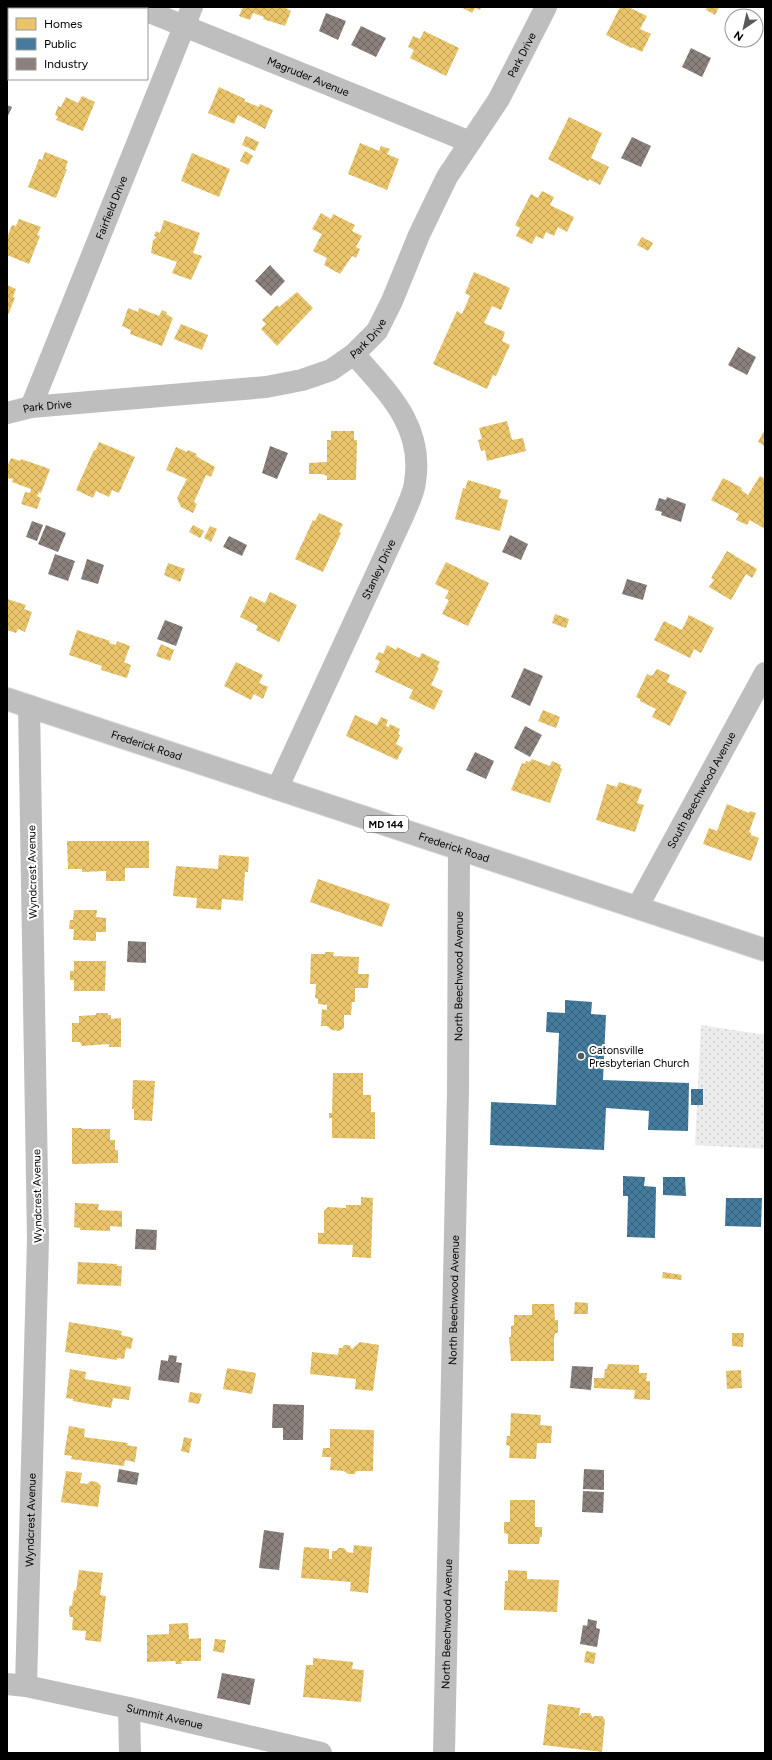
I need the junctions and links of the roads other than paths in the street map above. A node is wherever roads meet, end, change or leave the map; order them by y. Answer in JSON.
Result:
{"nodes":[{"id":1,"x":546,"y":7,"type":"edge"},
{"id":2,"x":148,"y":11,"type":"edge"},
{"id":3,"x":188,"y":16,"type":"edge"},
{"id":4,"x":470,"y":142,"type":"junction"},
{"id":5,"x":354,"y":354,"type":"junction"},
{"id":6,"x":31,"y":407,"type":"junction"},
{"id":7,"x":7,"y":413,"type":"edge"},
{"id":8,"x":765,"y":673,"type":"edge"},
{"id":9,"x":7,"y":699,"type":"edge"},
{"id":10,"x":29,"y":706,"type":"junction"},
{"id":11,"x":277,"y":789,"type":"junction"},
{"id":12,"x":459,"y":848,"type":"junction"},
{"id":13,"x":638,"y":906,"type":"junction"},
{"id":14,"x":765,"y":950,"type":"edge"},
{"id":15,"x":17,"y":1685,"type":"edge"},
{"id":16,"x":129,"y":1708,"type":"junction"},
{"id":17,"x":130,"y":1753,"type":"edge"},
{"id":18,"x":321,"y":1753,"type":"edge"},
{"id":19,"x":444,"y":1753,"type":"edge"}],
"edges":[{"from":1,"to":4,"type":"street","name":"Park Drive"},
{"from":2,"to":3,"type":"street","name":"Magruder Avenue"},
{"from":3,"to":4,"type":"street","name":"Magruder Avenue"},
{"from":3,"to":6,"type":"street","name":"Fairfield Drive"},
{"from":4,"to":5,"type":"street","name":"Park Drive"},
{"from":5,"to":6,"type":"street","name":"Park Drive"},
{"from":5,"to":11,"type":"street","name":"Stanley Drive"},
{"from":6,"to":7,"type":"street","name":"Park Drive"},
{"from":8,"to":13,"type":"street","name":"South Beechwood Avenue"},
{"from":9,"to":10,"type":"street","name":"Frederick Road","number":"MD 144"},
{"from":10,"to":11,"type":"street","name":"Frederick Road","number":"MD 144"},
{"from":10,"to":15,"type":"street","name":"Wyndcrest Avenue"},
{"from":11,"to":12,"type":"street","name":"Frederick Road","number":"MD 144"},
{"from":12,"to":13,"type":"street","name":"Frederick Road","number":"MD 144"},
{"from":12,"to":19,"type":"street","name":"North Beechwood Avenue"},
{"from":13,"to":14,"type":"street","name":"Frederick Road","number":"MD 144"},
{"from":15,"to":16,"type":"street","name":"Summit Avenue"},
{"from":16,"to":17,"type":"street"},
{"from":16,"to":18,"type":"street","name":"Summit Avenue"}]}
